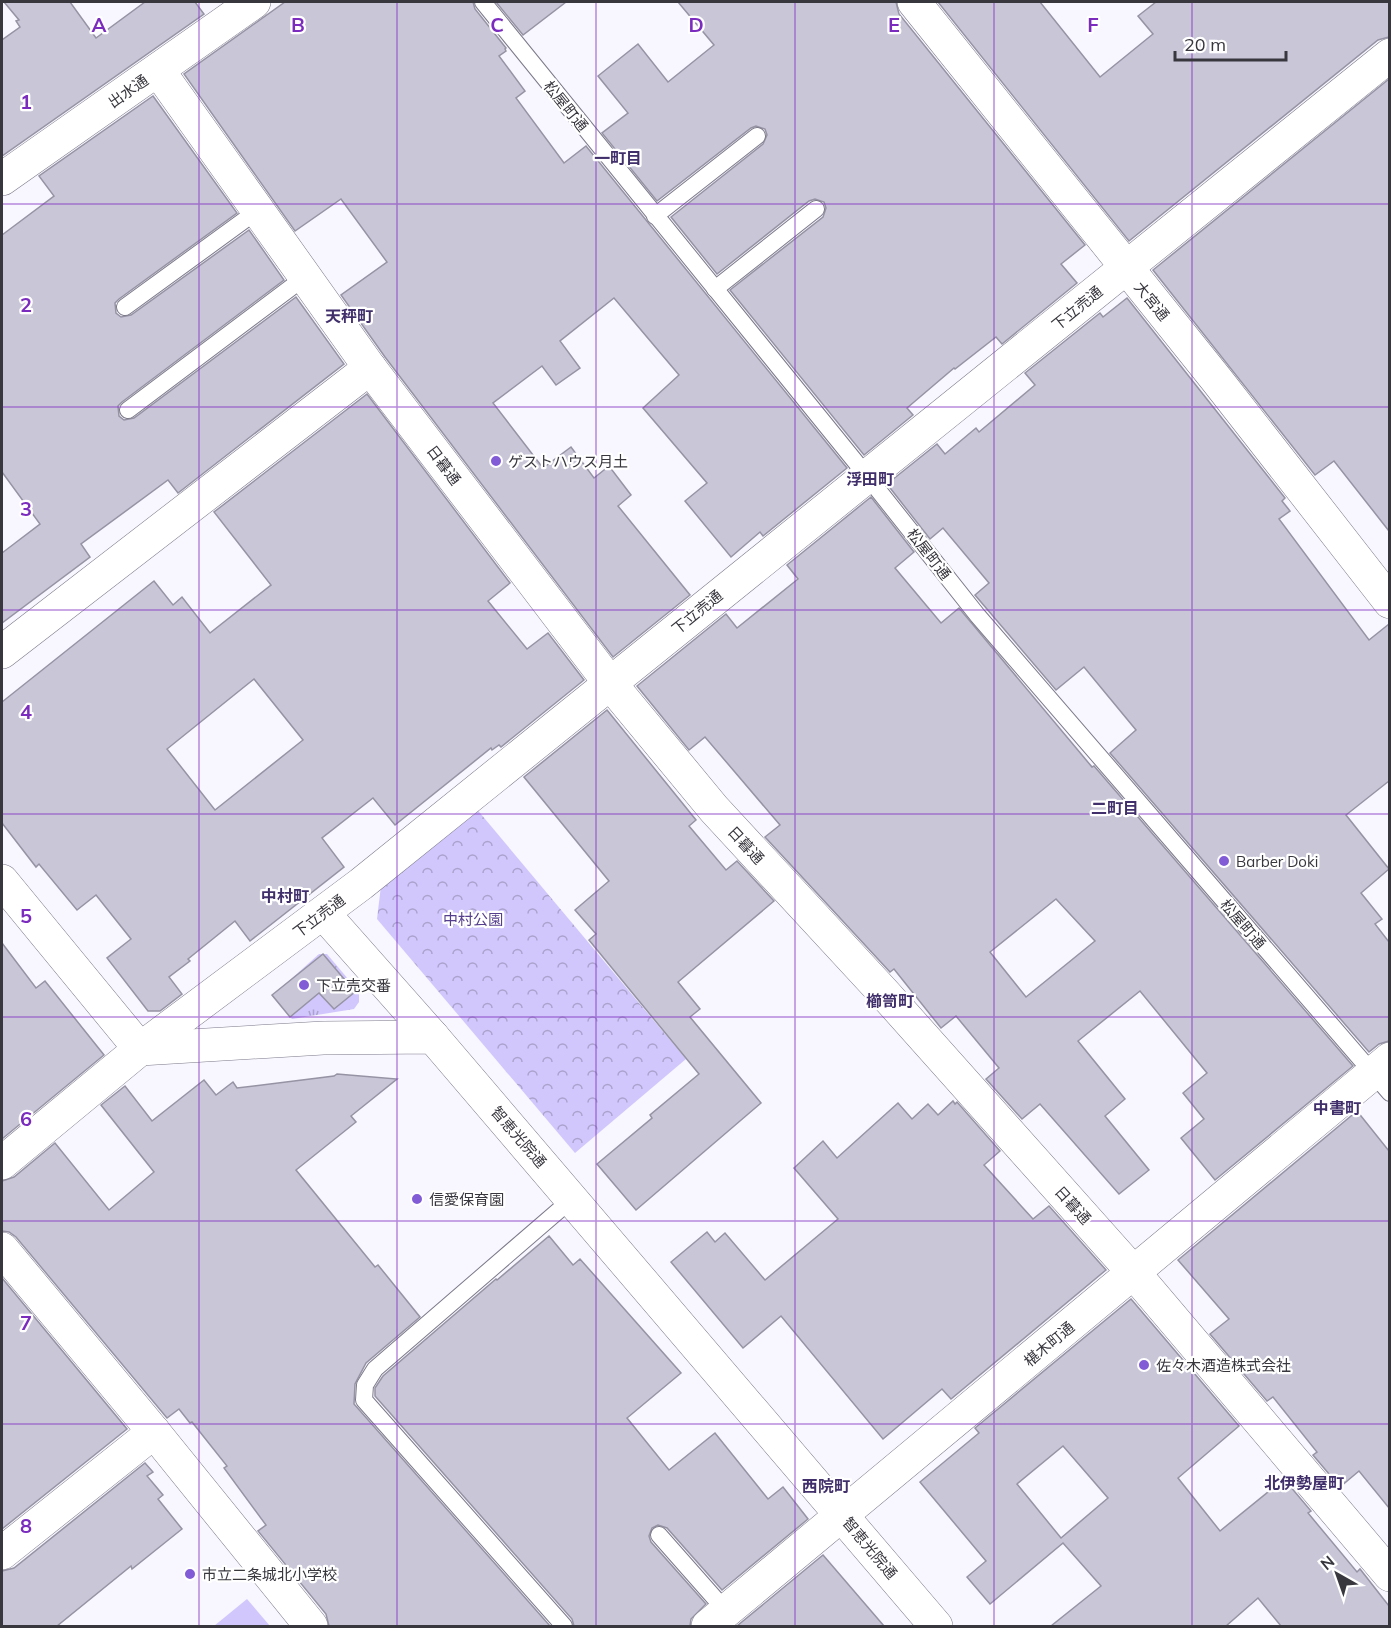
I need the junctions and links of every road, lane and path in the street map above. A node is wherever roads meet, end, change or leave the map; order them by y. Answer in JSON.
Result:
{"nodes":[{"id":1,"x":254,"y":2,"type":"edge"},
{"id":2,"x":483,"y":2,"type":"edge"},
{"id":3,"x":914,"y":2,"type":"edge"},
{"id":4,"x":1389,"y":55,"type":"edge"},
{"id":5,"x":158,"y":70,"type":"junction"},
{"id":6,"x":757,"y":136,"type":"dead end"},
{"id":7,"x":2,"y":179,"type":"edge"},
{"id":8,"x":816,"y":209,"type":"dead end"},
{"id":9,"x":257,"y":211,"type":"junction"},
{"id":10,"x":655,"y":216,"type":"junction"},
{"id":11,"x":1126,"y":269,"type":"junction"},
{"id":12,"x":305,"y":277,"type":"junction"},
{"id":13,"x":715,"y":289,"type":"junction"},
{"id":14,"x":125,"y":307,"type":"dead end"},
{"id":15,"x":370,"y":368,"type":"junction"},
{"id":16,"x":128,"y":410,"type":"dead end"},
{"id":17,"x":867,"y":476,"type":"junction"},
{"id":18,"x":1389,"y":602,"type":"edge"},
{"id":19,"x":2,"y":652,"type":"edge"},
{"id":20,"x":609,"y":682,"type":"junction"},
{"id":21,"x":2,"y":881,"type":"edge"},
{"id":22,"x":324,"y":914,"type":"junction"},
{"id":23,"x":433,"y":1037,"type":"junction"},
{"id":24,"x":140,"y":1049,"type":"junction"},
{"id":25,"x":1384,"y":1075,"type":"edge"},
{"id":26,"x":2,"y":1163,"type":"edge"},
{"id":27,"x":572,"y":1198,"type":"junction"},
{"id":28,"x":2,"y":1249,"type":"edge"},
{"id":29,"x":1134,"y":1273,"type":"junction"},
{"id":30,"x":154,"y":1432,"type":"junction"},
{"id":31,"x":841,"y":1515,"type":"junction"},
{"id":32,"x":659,"y":1535,"type":"dead end"},
{"id":33,"x":2,"y":1553,"type":"edge"},
{"id":34,"x":1389,"y":1575,"type":"edge"},
{"id":35,"x":717,"y":1619,"type":"edge"},
{"id":36,"x":311,"y":1626,"type":"edge"},
{"id":37,"x":564,"y":1626,"type":"edge"},
{"id":38,"x":936,"y":1626,"type":"edge"}],
"edges":[{"from":1,"to":5,"type":"street","name":"出水通"},
{"from":2,"to":10,"type":"lane","name":"松屋町通"},
{"from":3,"to":11,"type":"street","name":"大宮通"},
{"from":4,"to":11,"type":"street","name":"下立売通"},
{"from":5,"to":7,"type":"street","name":"出水通"},
{"from":5,"to":9,"type":"street","name":"日暮通"},
{"from":6,"to":10,"type":"lane"},
{"from":8,"to":13,"type":"lane"},
{"from":9,"to":12,"type":"street","name":"日暮通"},
{"from":9,"to":14,"type":"lane"},
{"from":10,"to":13,"type":"lane","name":"松屋町通"},
{"from":11,"to":17,"type":"street","name":"下立売通"},
{"from":11,"to":18,"type":"street","name":"大宮通"},
{"from":12,"to":15,"type":"street","name":"日暮通"},
{"from":12,"to":16,"type":"lane"},
{"from":13,"to":17,"type":"lane","name":"松屋町通"},
{"from":15,"to":19,"type":"street"},
{"from":15,"to":20,"type":"street","name":"日暮通"},
{"from":17,"to":20,"type":"street","name":"下立売通"},
{"from":17,"to":25,"type":"lane","name":"松屋町通"},
{"from":20,"to":22,"type":"street","name":"下立売通"},
{"from":20,"to":29,"type":"street","name":"日暮通"},
{"from":21,"to":24,"type":"street"},
{"from":22,"to":23,"type":"street","name":"智恵光院通"},
{"from":22,"to":24,"type":"street","name":"下立売通"},
{"from":23,"to":24,"type":"street"},
{"from":23,"to":27,"type":"street","name":"智恵光院通"},
{"from":24,"to":26,"type":"street","name":"下立売通"},
{"from":25,"to":29,"type":"street","name":"椹木町通"},
{"from":27,"to":31,"type":"street","name":"智恵光院通"},
{"from":27,"to":37,"type":"lane"},
{"from":28,"to":30,"type":"street"},
{"from":29,"to":31,"type":"street","name":"椹木町通"},
{"from":29,"to":34,"type":"street","name":"日暮通"},
{"from":30,"to":33,"type":"street"},
{"from":30,"to":36,"type":"street"},
{"from":31,"to":35,"type":"street","name":"椹木町通"},
{"from":31,"to":38,"type":"street","name":"智恵光院通"},
{"from":32,"to":35,"type":"lane"}]}
